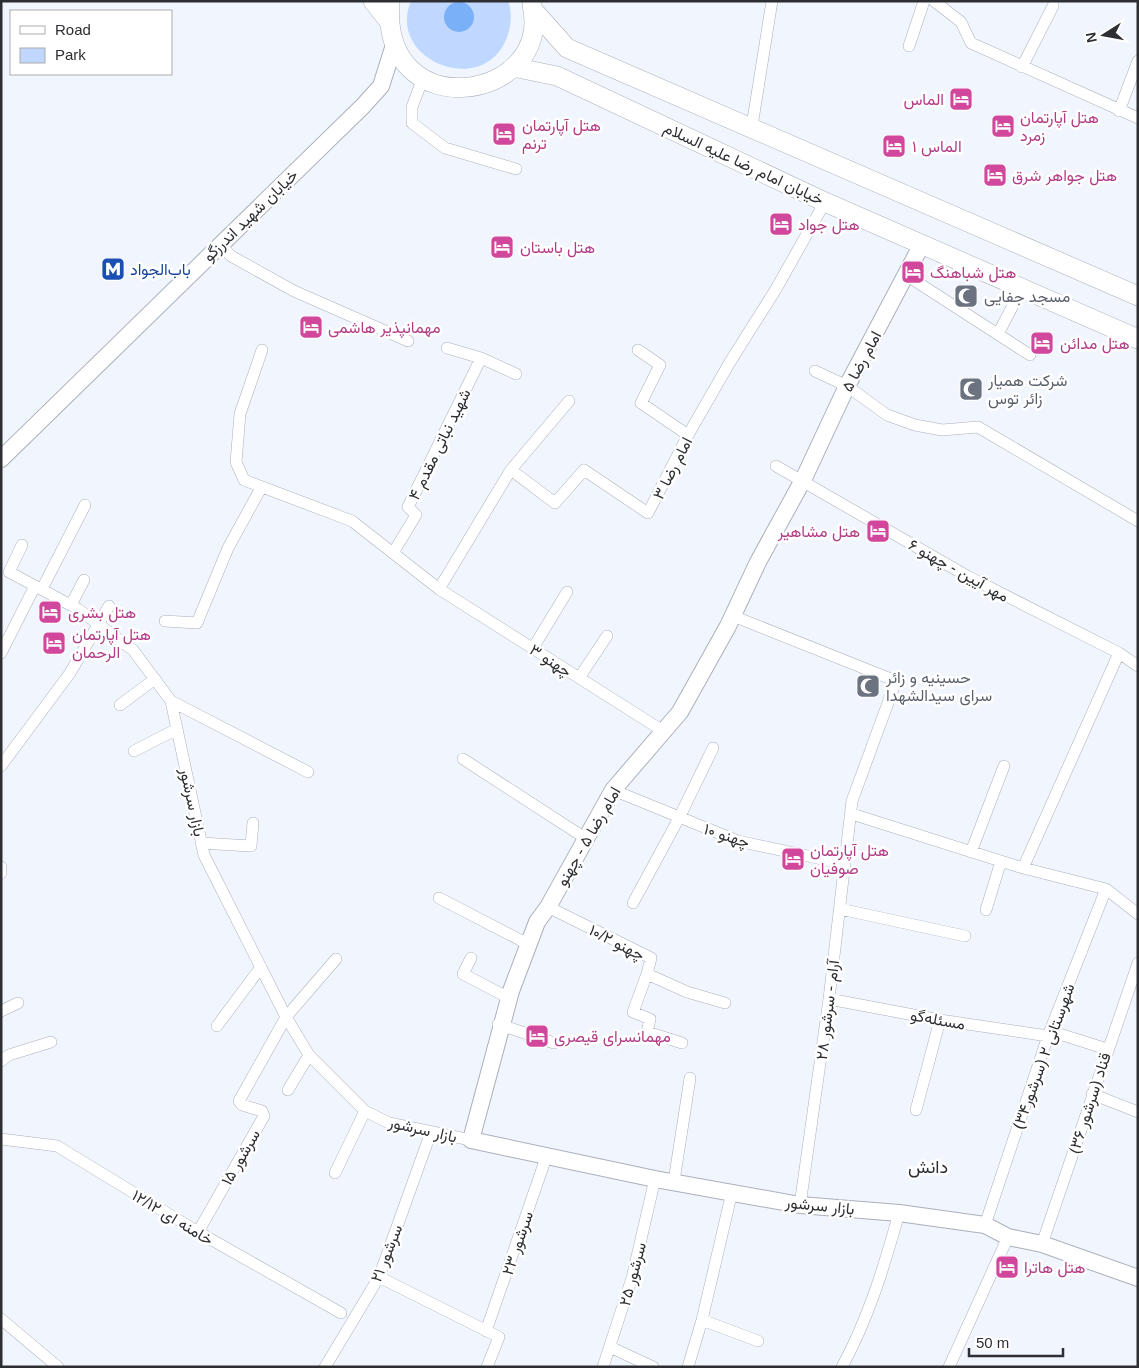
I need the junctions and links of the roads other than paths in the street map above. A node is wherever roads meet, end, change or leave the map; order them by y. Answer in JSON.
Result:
{"nodes":[{"id":1,"x":373,"y":1,"type":"edge"},
{"id":2,"x":772,"y":1,"type":"edge"},
{"id":3,"x":924,"y":1,"type":"edge"},
{"id":4,"x":934,"y":1,"type":"edge"},
{"id":5,"x":532,"y":6,"type":"edge"},
{"id":6,"x":1053,"y":6,"type":"dead end"},
{"id":7,"x":389,"y":10,"type":"edge"},
{"id":8,"x":394,"y":45,"type":"junction"},
{"id":9,"x":909,"y":46,"type":"dead end"},
{"id":10,"x":1138,"y":61,"type":"edge"},
{"id":11,"x":513,"y":67,"type":"junction"},
{"id":12,"x":1022,"y":67,"type":"junction"},
{"id":13,"x":423,"y":78,"type":"junction"},
{"id":14,"x":1119,"y":111,"type":"junction"},
{"id":15,"x":1138,"y":118,"type":"edge"},
{"id":16,"x":752,"y":126,"type":"junction"},
{"id":17,"x":516,"y":169,"type":"dead end"},
{"id":18,"x":825,"y":202,"type":"junction"},
{"id":19,"x":220,"y":244,"type":"junction"},
{"id":20,"x":922,"y":244,"type":"junction"},
{"id":21,"x":906,"y":275,"type":"junction"},
{"id":22,"x":1022,"y":288,"type":"junction"},
{"id":23,"x":1138,"y":296,"type":"edge"},
{"id":24,"x":998,"y":334,"type":"junction"},
{"id":25,"x":1138,"y":339,"type":"edge"},
{"id":26,"x":408,"y":341,"type":"dead end"},
{"id":27,"x":447,"y":348,"type":"dead end"},
{"id":28,"x":262,"y":350,"type":"dead end"},
{"id":29,"x":638,"y":350,"type":"dead end"},
{"id":30,"x":1030,"y":355,"type":"dead end"},
{"id":31,"x":481,"y":358,"type":"junction"},
{"id":32,"x":815,"y":371,"type":"dead end"},
{"id":33,"x":516,"y":374,"type":"dead end"},
{"id":34,"x":847,"y":386,"type":"junction"},
{"id":35,"x":569,"y":401,"type":"dead end"},
{"id":36,"x":688,"y":435,"type":"junction"},
{"id":37,"x":1,"y":459,"type":"edge"},
{"id":38,"x":776,"y":466,"type":"dead end"},
{"id":39,"x":511,"y":470,"type":"junction"},
{"id":40,"x":803,"y":480,"type":"junction"},
{"id":41,"x":261,"y":488,"type":"junction"},
{"id":42,"x":85,"y":505,"type":"dead end"},
{"id":43,"x":1138,"y":521,"type":"edge"},
{"id":44,"x":22,"y":546,"type":"dead end"},
{"id":45,"x":393,"y":553,"type":"junction"},
{"id":46,"x":84,"y":580,"type":"dead end"},
{"id":47,"x":38,"y":587,"type":"junction"},
{"id":48,"x":440,"y":589,"type":"junction"},
{"id":49,"x":567,"y":592,"type":"dead end"},
{"id":50,"x":70,"y":605,"type":"junction"},
{"id":51,"x":109,"y":606,"type":"dead end"},
{"id":52,"x":732,"y":616,"type":"junction"},
{"id":53,"x":164,"y":621,"type":"dead end"},
{"id":54,"x":98,"y":624,"type":"junction"},
{"id":55,"x":607,"y":636,"type":"dead end"},
{"id":56,"x":533,"y":648,"type":"junction"},
{"id":57,"x":1,"y":653,"type":"edge"},
{"id":58,"x":1119,"y":653,"type":"junction"},
{"id":59,"x":1138,"y":666,"type":"edge"},
{"id":60,"x":579,"y":678,"type":"junction"},
{"id":61,"x":155,"y":679,"type":"junction"},
{"id":62,"x":171,"y":701,"type":"junction"},
{"id":63,"x":120,"y":705,"type":"dead end"},
{"id":64,"x":177,"y":729,"type":"junction"},
{"id":65,"x":663,"y":731,"type":"junction"},
{"id":66,"x":713,"y":748,"type":"dead end"},
{"id":67,"x":134,"y":751,"type":"dead end"},
{"id":68,"x":463,"y":759,"type":"dead end"},
{"id":69,"x":1,"y":766,"type":"edge"},
{"id":70,"x":1004,"y":766,"type":"dead end"},
{"id":71,"x":308,"y":772,"type":"dead end"},
{"id":72,"x":613,"y":790,"type":"junction"},
{"id":73,"x":852,"y":814,"type":"junction"},
{"id":74,"x":679,"y":818,"type":"junction"},
{"id":75,"x":253,"y":823,"type":"dead end"},
{"id":76,"x":586,"y":838,"type":"junction"},
{"id":77,"x":201,"y":842,"type":"junction"},
{"id":78,"x":971,"y":852,"type":"junction"},
{"id":79,"x":1001,"y":861,"type":"junction"},
{"id":80,"x":846,"y":864,"type":"junction"},
{"id":81,"x":1,"y":867,"type":"edge"},
{"id":82,"x":1023,"y":868,"type":"junction"},
{"id":83,"x":1,"y":873,"type":"edge"},
{"id":84,"x":1106,"y":889,"type":"junction"},
{"id":85,"x":439,"y":898,"type":"dead end"},
{"id":86,"x":633,"y":903,"type":"dead end"},
{"id":87,"x":548,"y":906,"type":"junction"},
{"id":88,"x":840,"y":910,"type":"junction"},
{"id":89,"x":986,"y":910,"type":"dead end"},
{"id":90,"x":1138,"y":914,"type":"edge"},
{"id":91,"x":965,"y":936,"type":"dead end"},
{"id":92,"x":528,"y":944,"type":"junction"},
{"id":93,"x":471,"y":958,"type":"dead end"},
{"id":94,"x":336,"y":959,"type":"dead end"},
{"id":95,"x":1138,"y":963,"type":"edge"},
{"id":96,"x":261,"y":967,"type":"junction"},
{"id":97,"x":647,"y":974,"type":"junction"},
{"id":98,"x":511,"y":999,"type":"junction"},
{"id":99,"x":829,"y":999,"type":"junction"},
{"id":100,"x":18,"y":1003,"type":"dead end"},
{"id":101,"x":725,"y":1003,"type":"dead end"},
{"id":102,"x":1,"y":1011,"type":"edge"},
{"id":103,"x":286,"y":1017,"type":"junction"},
{"id":104,"x":940,"y":1020,"type":"junction"},
{"id":105,"x":500,"y":1024,"type":"junction"},
{"id":106,"x":217,"y":1026,"type":"dead end"},
{"id":107,"x":1049,"y":1034,"type":"junction"},
{"id":108,"x":51,"y":1042,"type":"dead end"},
{"id":109,"x":554,"y":1043,"type":"dead end"},
{"id":110,"x":682,"y":1043,"type":"dead end"},
{"id":111,"x":1107,"y":1049,"type":"junction"},
{"id":112,"x":309,"y":1055,"type":"junction"},
{"id":113,"x":1,"y":1061,"type":"edge"},
{"id":114,"x":690,"y":1078,"type":"dead end"},
{"id":115,"x":288,"y":1090,"type":"dead end"},
{"id":116,"x":1092,"y":1094,"type":"junction"},
{"id":117,"x":916,"y":1110,"type":"dead end"},
{"id":118,"x":365,"y":1111,"type":"junction"},
{"id":119,"x":1138,"y":1112,"type":"edge"},
{"id":120,"x":431,"y":1132,"type":"junction"},
{"id":121,"x":1,"y":1139,"type":"edge"},
{"id":122,"x":471,"y":1140,"type":"junction"},
{"id":123,"x":547,"y":1155,"type":"junction"},
{"id":124,"x":335,"y":1173,"type":"dead end"},
{"id":125,"x":656,"y":1179,"type":"junction"},
{"id":126,"x":674,"y":1181,"type":"junction"},
{"id":127,"x":732,"y":1192,"type":"junction"},
{"id":128,"x":800,"y":1205,"type":"junction"},
{"id":129,"x":899,"y":1213,"type":"junction"},
{"id":130,"x":985,"y":1225,"type":"junction"},
{"id":131,"x":198,"y":1232,"type":"junction"},
{"id":132,"x":1008,"y":1237,"type":"junction"},
{"id":133,"x":1042,"y":1244,"type":"junction"},
{"id":134,"x":379,"y":1277,"type":"junction"},
{"id":135,"x":1138,"y":1278,"type":"edge"},
{"id":136,"x":340,"y":1313,"type":"dead end"},
{"id":137,"x":1,"y":1319,"type":"edge"},
{"id":138,"x":702,"y":1320,"type":"junction"},
{"id":139,"x":486,"y":1331,"type":"junction"},
{"id":140,"x":758,"y":1340,"type":"dead end"},
{"id":141,"x":610,"y":1347,"type":"junction"},
{"id":142,"x":58,"y":1367,"type":"edge"},
{"id":143,"x":324,"y":1367,"type":"edge"},
{"id":144,"x":487,"y":1367,"type":"edge"},
{"id":145,"x":603,"y":1367,"type":"edge"},
{"id":146,"x":653,"y":1367,"type":"edge"},
{"id":147,"x":688,"y":1367,"type":"edge"},
{"id":148,"x":842,"y":1367,"type":"edge"},
{"id":149,"x":949,"y":1367,"type":"edge"}],
"edges":[{"from":1,"to":7,"type":"main road"},
{"from":2,"to":16,"type":"street"},
{"from":3,"to":9,"type":"street"},
{"from":4,"to":12,"type":"street"},
{"from":5,"to":11,"type":"main road"},
{"from":5,"to":16,"type":"main road","name":"خیابان امام رضا علیه السلام"},
{"from":6,"to":12,"type":"street"},
{"from":7,"to":8,"type":"main road"},
{"from":8,"to":13,"type":"main road"},
{"from":8,"to":19,"type":"street","name":"خیابان شهید اندرزگو"},
{"from":10,"to":14,"type":"street"},
{"from":11,"to":13,"type":"main road"},
{"from":11,"to":18,"type":"main road","name":"خیابان امام رضا علیه السلام"},
{"from":12,"to":14,"type":"street"},
{"from":13,"to":17,"type":"street"},
{"from":14,"to":15,"type":"street"},
{"from":16,"to":23,"type":"main road","name":"خیابان امام رضا علیه السلام"},
{"from":18,"to":20,"type":"main road","name":"خیابان امام رضا علیه السلام"},
{"from":18,"to":36,"type":"street","name":"امام رضا ۳"},
{"from":19,"to":26,"type":"street"},
{"from":19,"to":37,"type":"street","name":"خیابان شهید اندرزگو"},
{"from":20,"to":21,"type":"street","name":"امام رضا ۵"},
{"from":20,"to":22,"type":"main road","name":"خیابان امام رضا علیه السلام"},
{"from":21,"to":24,"type":"street"},
{"from":21,"to":34,"type":"street","name":"امام رضا ۵"},
{"from":22,"to":24,"type":"street"},
{"from":22,"to":25,"type":"main road","name":"خیابان امام رضا علیه السلام"},
{"from":24,"to":30,"type":"street"},
{"from":27,"to":31,"type":"street"},
{"from":28,"to":41,"type":"street","name":"چهنو ۳"},
{"from":29,"to":36,"type":"street"},
{"from":31,"to":33,"type":"street"},
{"from":31,"to":45,"type":"street","name":"شهید نباتی مقدم ۴"},
{"from":32,"to":34,"type":"street"},
{"from":34,"to":40,"type":"street","name":"امام رضا ۵"},
{"from":34,"to":43,"type":"street"},
{"from":35,"to":39,"type":"street"},
{"from":36,"to":39,"type":"street","name":"امام رضا ۳"},
{"from":38,"to":40,"type":"street","name":"مهر آیین - چهنو ۶"},
{"from":39,"to":48,"type":"street"},
{"from":40,"to":52,"type":"street","name":"امام رضا ۵ - چهنو"},
{"from":40,"to":58,"type":"street","name":"مهر آیین - چهنو ۶"},
{"from":41,"to":45,"type":"street","name":"چهنو ۳"},
{"from":41,"to":53,"type":"street"},
{"from":42,"to":47,"type":"street"},
{"from":44,"to":47,"type":"street","name":"بازار سرشور"},
{"from":45,"to":48,"type":"street","name":"چهنو ۳"},
{"from":46,"to":50,"type":"street"},
{"from":47,"to":50,"type":"street","name":"بازار سرشور"},
{"from":47,"to":57,"type":"street"},
{"from":48,"to":56,"type":"street","name":"چهنو ۳"},
{"from":49,"to":56,"type":"street"},
{"from":50,"to":54,"type":"street","name":"بازار سرشور"},
{"from":51,"to":54,"type":"street"},
{"from":52,"to":65,"type":"street","name":"امام رضا ۵ - چهنو"},
{"from":52,"to":73,"type":"street","name":"آرام - سرشور ۲۸"},
{"from":54,"to":61,"type":"street","name":"بازار سرشور"},
{"from":54,"to":69,"type":"street"},
{"from":55,"to":60,"type":"street"},
{"from":56,"to":60,"type":"street","name":"چهنو ۳"},
{"from":58,"to":59,"type":"street","name":"مهر آیین - چهنو ۶"},
{"from":58,"to":82,"type":"street"},
{"from":60,"to":65,"type":"street","name":"چهنو ۳"},
{"from":61,"to":62,"type":"street","name":"بازار سرشور"},
{"from":61,"to":63,"type":"street"},
{"from":62,"to":64,"type":"street","name":"بازار سرشور"},
{"from":62,"to":71,"type":"street"},
{"from":64,"to":67,"type":"street"},
{"from":64,"to":77,"type":"street","name":"بازار سرشور"},
{"from":65,"to":72,"type":"street","name":"امام رضا ۵ - چهنو"},
{"from":66,"to":74,"type":"street"},
{"from":68,"to":76,"type":"street"},
{"from":70,"to":78,"type":"street"},
{"from":72,"to":74,"type":"street","name":"چهنو ۱۰"},
{"from":72,"to":76,"type":"street","name":"امام رضا ۵ - چهنو"},
{"from":73,"to":78,"type":"street"},
{"from":73,"to":80,"type":"street","name":"آرام - سرشور ۲۸"},
{"from":74,"to":80,"type":"street","name":"چهنو ۱۰"},
{"from":74,"to":86,"type":"street"},
{"from":75,"to":77,"type":"street"},
{"from":76,"to":87,"type":"street","name":"امام رضا ۵ - چهنو"},
{"from":77,"to":96,"type":"street","name":"بازار سرشور"},
{"from":78,"to":79,"type":"street"},
{"from":79,"to":82,"type":"street"},
{"from":79,"to":89,"type":"street"},
{"from":80,"to":88,"type":"street","name":"آرام - سرشور ۲۸"},
{"from":81,"to":83,"type":"street"},
{"from":82,"to":84,"type":"street"},
{"from":84,"to":90,"type":"street"},
{"from":84,"to":107,"type":"street","name":"شهرستانی ۲ (سرشور۳۴)"},
{"from":85,"to":92,"type":"street"},
{"from":87,"to":92,"type":"street","name":"امام رضا ۵ - چهنو"},
{"from":87,"to":97,"type":"street","name":"چهنو ۱۰/۲"},
{"from":88,"to":91,"type":"street"},
{"from":88,"to":99,"type":"street","name":"آرام - سرشور ۲۸"},
{"from":92,"to":98,"type":"street","name":"امام رضا ۵ - چهنو"},
{"from":93,"to":98,"type":"street"},
{"from":94,"to":103,"type":"street"},
{"from":95,"to":111,"type":"street","name":"قناد (سرشور ۳۶)"},
{"from":96,"to":103,"type":"street","name":"بازار سرشور"},
{"from":96,"to":106,"type":"street"},
{"from":97,"to":101,"type":"street","name":"چهنو ۱۰/۲"},
{"from":97,"to":110,"type":"street"},
{"from":98,"to":105,"type":"street","name":"امام رضا ۵ - چهنو"},
{"from":99,"to":104,"type":"street","name":"مسئله‌گو"},
{"from":99,"to":128,"type":"street","name":"آرام - سرشور ۲۸"},
{"from":100,"to":102,"type":"street"},
{"from":103,"to":112,"type":"street","name":"بازار سرشور"},
{"from":103,"to":131,"type":"street","name":"سرشور ۱۵"},
{"from":104,"to":107,"type":"street","name":"مسئله‌گو"},
{"from":104,"to":117,"type":"street"},
{"from":105,"to":109,"type":"street"},
{"from":105,"to":122,"type":"street","name":"امام رضا ۵ - چهنو"},
{"from":107,"to":111,"type":"street","name":"مسئله‌گو"},
{"from":107,"to":130,"type":"street","name":"شهرستانی ۲ (سرشور۳۴)"},
{"from":108,"to":113,"type":"street"},
{"from":111,"to":116,"type":"street","name":"قناد (سرشور ۳۶)"},
{"from":112,"to":115,"type":"street"},
{"from":112,"to":118,"type":"street","name":"بازار سرشور"},
{"from":114,"to":126,"type":"street"},
{"from":116,"to":119,"type":"street"},
{"from":116,"to":133,"type":"street","name":"قناد (سرشور ۳۶)"},
{"from":118,"to":120,"type":"street","name":"بازار سرشور"},
{"from":118,"to":124,"type":"street"},
{"from":120,"to":122,"type":"street","name":"بازار سرشور"},
{"from":120,"to":134,"type":"street","name":"سرشور ۲۱"},
{"from":121,"to":131,"type":"street","name":"خامنه ای ۱۲/۱۲"},
{"from":122,"to":123,"type":"street","name":"بازار سرشور"},
{"from":123,"to":125,"type":"street","name":"بازار سرشور"},
{"from":123,"to":139,"type":"street","name":"سرشور ۲۳"},
{"from":125,"to":126,"type":"street","name":"بازار سرشور"},
{"from":125,"to":141,"type":"street","name":"سرشور ۲۵"},
{"from":126,"to":127,"type":"street","name":"بازار سرشور"},
{"from":127,"to":128,"type":"street","name":"بازار سرشور"},
{"from":127,"to":138,"type":"street"},
{"from":128,"to":129,"type":"street","name":"بازار سرشور"},
{"from":129,"to":130,"type":"street","name":"بازار سرشور"},
{"from":129,"to":148,"type":"street"},
{"from":130,"to":132,"type":"street","name":"بازار سرشور"},
{"from":131,"to":136,"type":"street","name":"خامنه ای ۱۲/۱۲"},
{"from":132,"to":133,"type":"street","name":"بازار سرشور"},
{"from":132,"to":149,"type":"street"},
{"from":133,"to":135,"type":"street","name":"بازار سرشور"},
{"from":134,"to":139,"type":"street"},
{"from":134,"to":143,"type":"street","name":"سرشور ۲۱"},
{"from":137,"to":142,"type":"street"},
{"from":138,"to":140,"type":"street"},
{"from":138,"to":147,"type":"street"},
{"from":139,"to":144,"type":"street"},
{"from":141,"to":145,"type":"street","name":"سرشور ۲۵"},
{"from":141,"to":146,"type":"street"}]}
